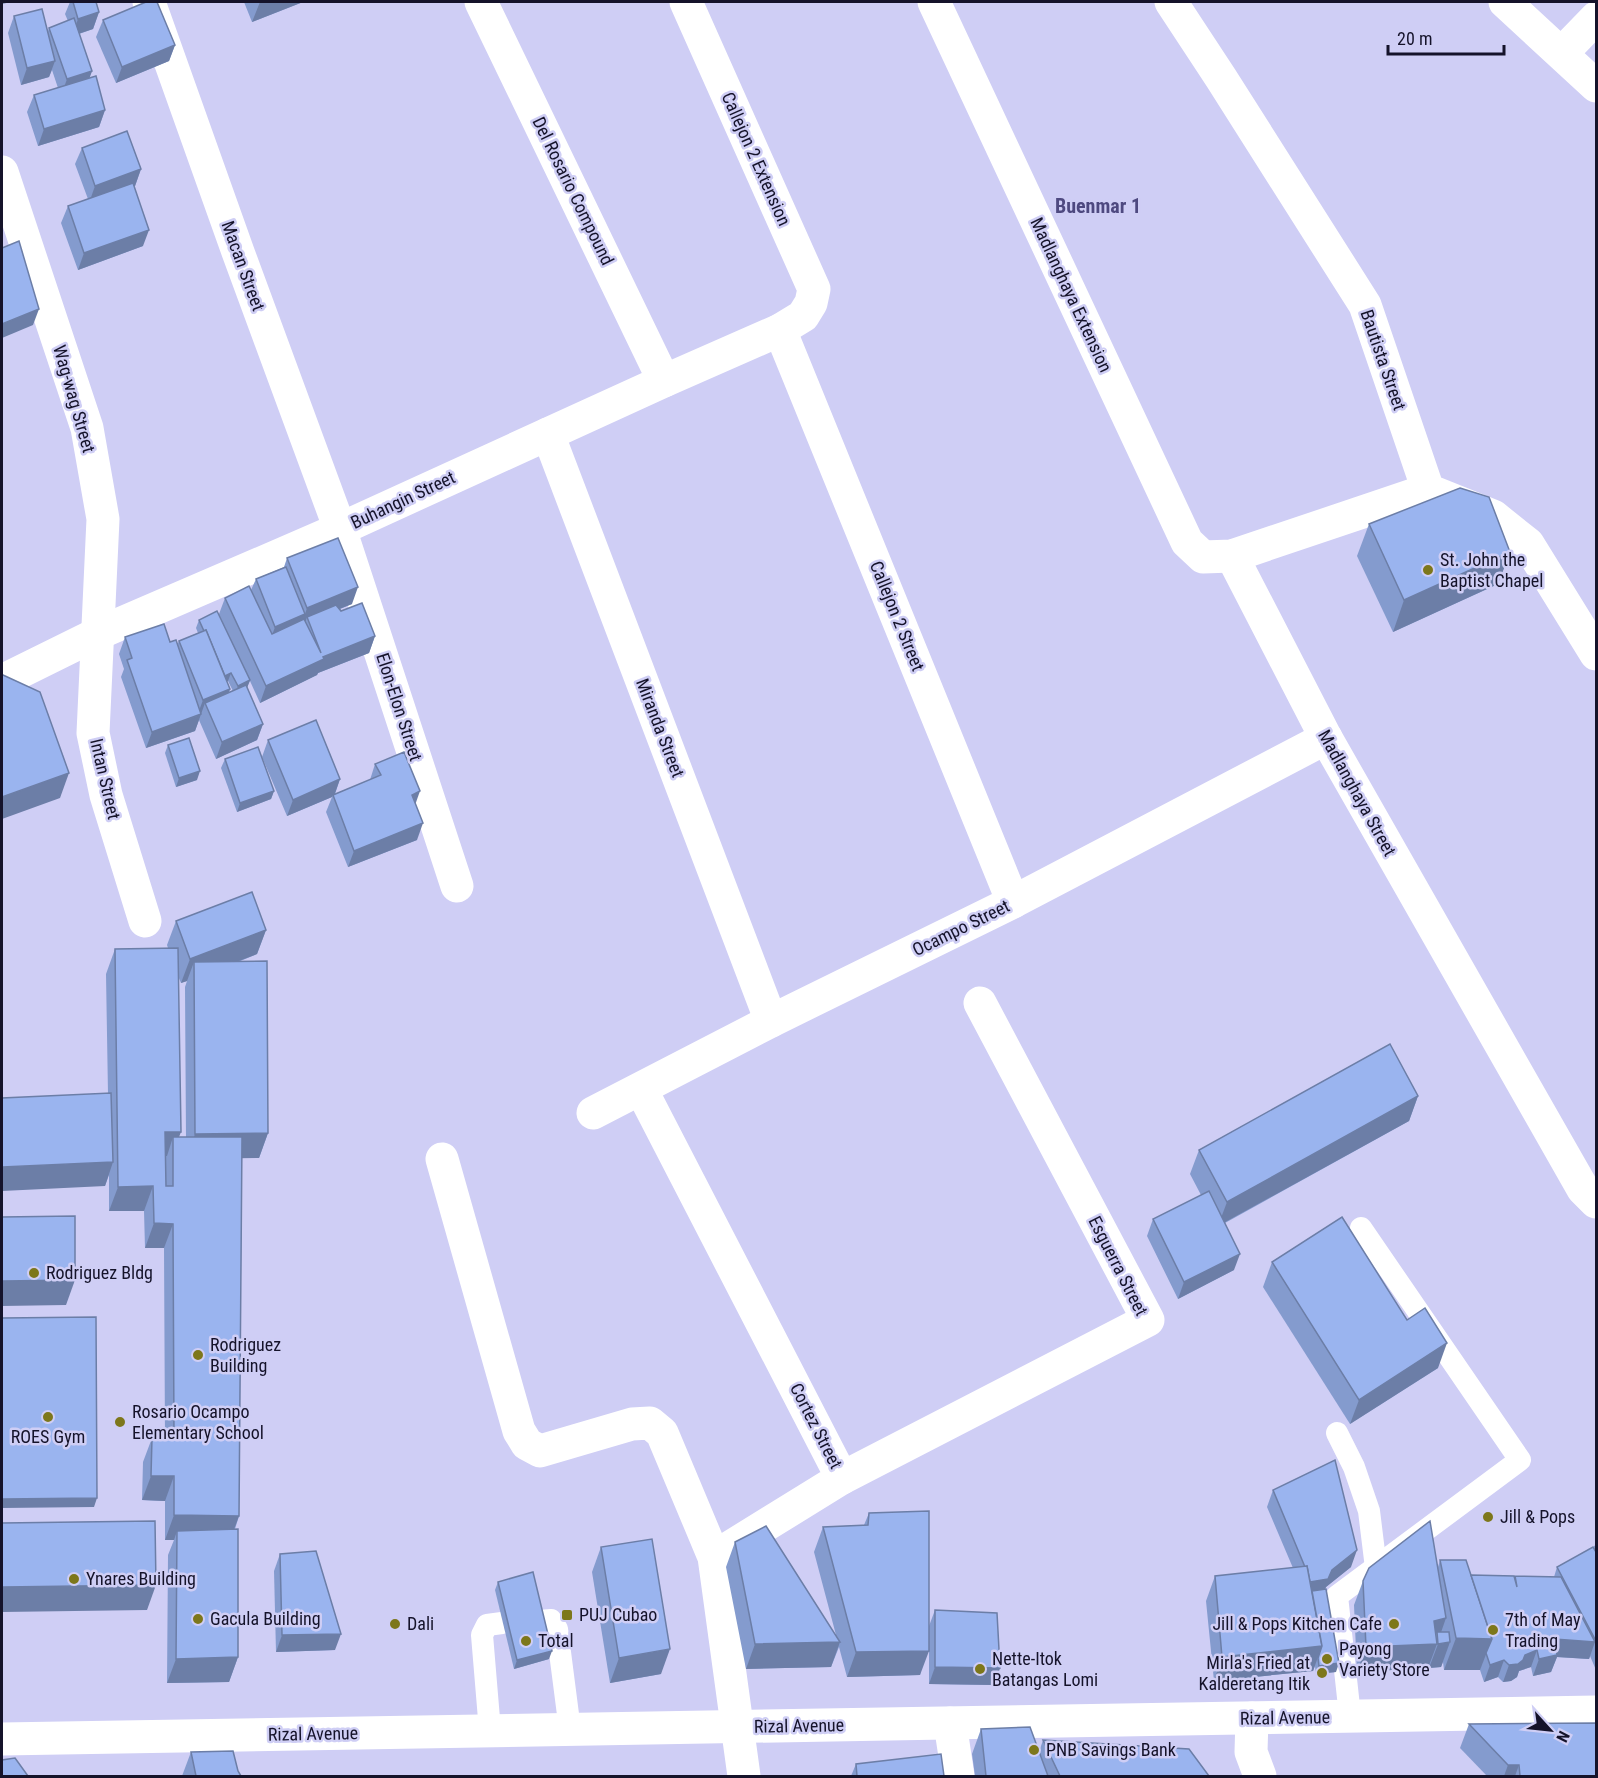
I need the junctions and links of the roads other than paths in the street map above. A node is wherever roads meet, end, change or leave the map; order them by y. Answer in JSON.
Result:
{"nodes":[{"id":1,"x":149,"y":2,"type":"edge"},
{"id":2,"x":481,"y":2,"type":"edge"},
{"id":3,"x":686,"y":2,"type":"edge"},
{"id":4,"x":934,"y":2,"type":"edge"},
{"id":5,"x":1171,"y":2,"type":"edge"},
{"id":6,"x":1505,"y":2,"type":"edge"},
{"id":7,"x":1596,"y":18,"type":"edge"},
{"id":8,"x":1562,"y":53,"type":"junction"},
{"id":9,"x":1596,"y":86,"type":"edge"},
{"id":10,"x":2,"y":172,"type":"edge"},
{"id":11,"x":791,"y":323,"type":"junction"},
{"id":12,"x":664,"y":381,"type":"junction"},
{"id":13,"x":548,"y":434,"type":"junction"},
{"id":14,"x":1428,"y":490,"type":"junction"},
{"id":15,"x":340,"y":529,"type":"junction"},
{"id":16,"x":1232,"y":556,"type":"junction"},
{"id":17,"x":99,"y":633,"type":"junction"},
{"id":18,"x":1596,"y":654,"type":"edge"},
{"id":19,"x":2,"y":681,"type":"edge"},
{"id":20,"x":1326,"y":738,"type":"junction"},
{"id":21,"x":457,"y":886,"type":"dead end"},
{"id":22,"x":1013,"y":902,"type":"junction"},
{"id":23,"x":145,"y":921,"type":"dead end"},
{"id":24,"x":980,"y":1003,"type":"dead end"},
{"id":25,"x":771,"y":1022,"type":"junction"},
{"id":26,"x":641,"y":1089,"type":"junction"},
{"id":27,"x":593,"y":1113,"type":"dead end"},
{"id":28,"x":442,"y":1159,"type":"dead end"},
{"id":29,"x":1596,"y":1202,"type":"edge"},
{"id":30,"x":1361,"y":1228,"type":"dead end"},
{"id":31,"x":1337,"y":1433,"type":"dead end"},
{"id":32,"x":842,"y":1478,"type":"junction"},
{"id":33,"x":714,"y":1557,"type":"junction"},
{"id":34,"x":1376,"y":1568,"type":"junction"},
{"id":35,"x":539,"y":1621,"type":"edge"},
{"id":36,"x":502,"y":1623,"type":"dead end"},
{"id":37,"x":1596,"y":1712,"type":"edge"},
{"id":38,"x":1350,"y":1716,"type":"junction"},
{"id":39,"x":1252,"y":1718,"type":"junction"},
{"id":40,"x":950,"y":1723,"type":"junction"},
{"id":41,"x":736,"y":1727,"type":"junction"},
{"id":42,"x":570,"y":1730,"type":"junction"},
{"id":43,"x":490,"y":1731,"type":"junction"},
{"id":44,"x":6,"y":1752,"type":"edge"},
{"id":45,"x":744,"y":1776,"type":"edge"},
{"id":46,"x":958,"y":1776,"type":"edge"},
{"id":47,"x":1260,"y":1776,"type":"edge"}],
"edges":[{"from":1,"to":15,"type":"street","name":"Macan Street"},
{"from":2,"to":12,"type":"street","name":"Del Rosario Compound"},
{"from":3,"to":11,"type":"street","name":"Callejon 2 Extension"},
{"from":4,"to":16,"type":"street","name":"Madlanghaya Extension"},
{"from":5,"to":14,"type":"street","name":"Bautista Street"},
{"from":6,"to":8,"type":"street"},
{"from":7,"to":8,"type":"street"},
{"from":8,"to":9,"type":"street"},
{"from":10,"to":17,"type":"street","name":"Wag-wag Street"},
{"from":11,"to":12,"type":"street","name":"Buhangin Street"},
{"from":11,"to":22,"type":"street","name":"Callejon 2 Street"},
{"from":12,"to":13,"type":"street","name":"Buhangin Street"},
{"from":13,"to":15,"type":"street","name":"Buhangin Street"},
{"from":13,"to":25,"type":"street","name":"Miranda Street"},
{"from":14,"to":16,"type":"street"},
{"from":14,"to":18,"type":"street"},
{"from":15,"to":17,"type":"street","name":"Buhangin Street"},
{"from":15,"to":21,"type":"street","name":"Elon-Elon Street"},
{"from":16,"to":20,"type":"street","name":"Madlanghaya Street"},
{"from":17,"to":19,"type":"street","name":"Buhangin Street"},
{"from":17,"to":23,"type":"street","name":"Intan Street"},
{"from":20,"to":22,"type":"street","name":"Ocampo Street"},
{"from":20,"to":29,"type":"street","name":"Madlanghaya Street"},
{"from":22,"to":25,"type":"street","name":"Ocampo Street"},
{"from":24,"to":32,"type":"street","name":"Esguerra Street"},
{"from":25,"to":26,"type":"street","name":"Ocampo Street"},
{"from":26,"to":27,"type":"street","name":"Ocampo Street"},
{"from":26,"to":32,"type":"street","name":"Cortez Street"},
{"from":28,"to":33,"type":"street"},
{"from":30,"to":34,"type":"lane"},
{"from":31,"to":34,"type":"lane"},
{"from":32,"to":33,"type":"street","name":"Cortez Street"},
{"from":33,"to":41,"type":"street"},
{"from":34,"to":38,"type":"lane"},
{"from":35,"to":42,"type":"lane"},
{"from":36,"to":43,"type":"lane"},
{"from":37,"to":38,"type":"street","name":"Rizal Avenue"},
{"from":38,"to":39,"type":"street","name":"Rizal Avenue"},
{"from":39,"to":40,"type":"street","name":"Rizal Avenue"},
{"from":39,"to":47,"type":"street"},
{"from":40,"to":41,"type":"street","name":"Rizal Avenue"},
{"from":40,"to":46,"type":"street"},
{"from":41,"to":42,"type":"street","name":"Rizal Avenue"},
{"from":41,"to":45,"type":"street"},
{"from":42,"to":43,"type":"street","name":"Rizal Avenue"},
{"from":43,"to":44,"type":"street","name":"Rizal Avenue"}]}
